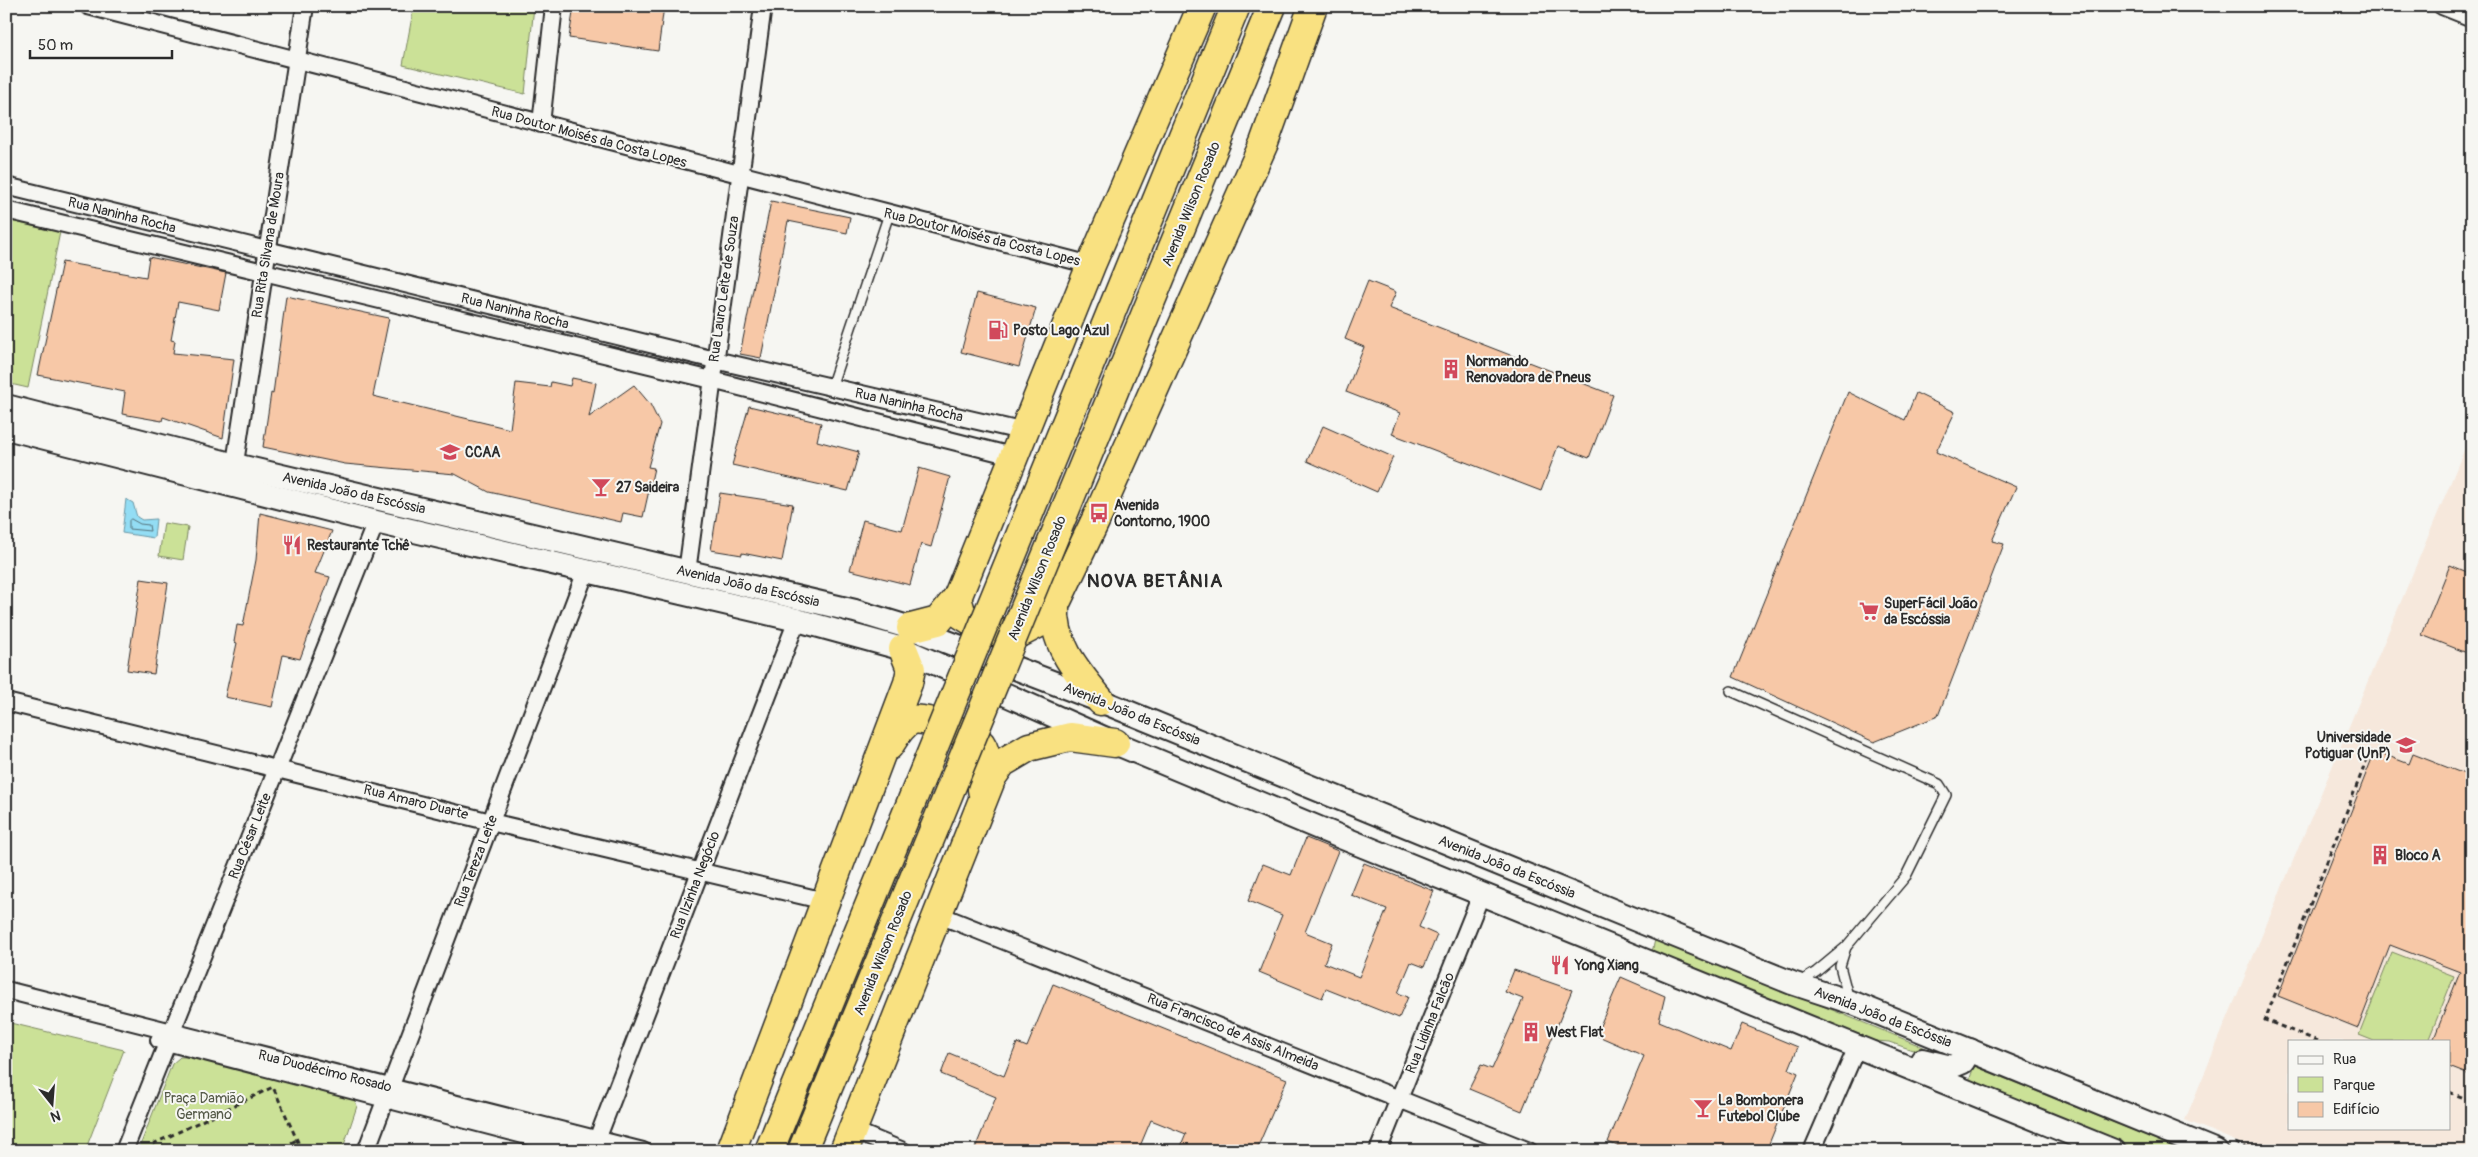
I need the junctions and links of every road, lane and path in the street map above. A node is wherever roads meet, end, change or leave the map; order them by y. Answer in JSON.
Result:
{"nodes":[{"id":1,"x":88,"y":6,"type":"edge"},
{"id":2,"x":305,"y":6,"type":"edge"},
{"id":3,"x":554,"y":6,"type":"edge"},
{"id":4,"x":762,"y":6,"type":"edge"},
{"id":5,"x":1202,"y":6,"type":"edge"},
{"id":6,"x":1236,"y":6,"type":"edge"},
{"id":7,"x":1272,"y":6,"type":"edge"},
{"id":8,"x":1313,"y":6,"type":"edge"},
{"id":9,"x":2442,"y":6,"type":"edge"},
{"id":10,"x":2472,"y":18,"type":"edge"},
{"id":11,"x":297,"y":61,"type":"junction"},
{"id":12,"x":541,"y":124,"type":"junction"},
{"id":13,"x":739,"y":176,"type":"junction"},
{"id":14,"x":6,"y":186,"type":"edge"},
{"id":15,"x":6,"y":210,"type":"edge"},
{"id":16,"x":889,"y":214,"type":"junction"},
{"id":17,"x":268,"y":250,"type":"junction"},
{"id":18,"x":1091,"y":265,"type":"junction"},
{"id":19,"x":264,"y":272,"type":"junction"},
{"id":20,"x":715,"y":360,"type":"junction"},
{"id":21,"x":712,"y":380,"type":"junction"},
{"id":22,"x":831,"y":387,"type":"junction"},
{"id":23,"x":6,"y":406,"type":"edge"},
{"id":24,"x":6,"y":428,"type":"edge"},
{"id":25,"x":1020,"y":445,"type":"junction"},
{"id":26,"x":233,"y":474,"type":"junction"},
{"id":27,"x":376,"y":522,"type":"junction"},
{"id":28,"x":586,"y":571,"type":"junction"},
{"id":29,"x":687,"y":572,"type":"junction"},
{"id":30,"x":958,"y":598,"type":"junction"},
{"id":31,"x":1054,"y":605,"type":"junction"},
{"id":32,"x":797,"y":620,"type":"junction"},
{"id":33,"x":907,"y":639,"type":"junction"},
{"id":34,"x":1731,"y":691,"type":"dead end"},
{"id":35,"x":1101,"y":700,"type":"junction"},
{"id":36,"x":6,"y":702,"type":"edge"},
{"id":37,"x":1115,"y":743,"type":"junction"},
{"id":38,"x":2371,"y":749,"type":"dead end"},
{"id":39,"x":877,"y":764,"type":"junction"},
{"id":40,"x":278,"y":767,"type":"junction"},
{"id":41,"x":978,"y":811,"type":"junction"},
{"id":42,"x":491,"y":822,"type":"junction"},
{"id":43,"x":1326,"y":831,"type":"junction"},
{"id":44,"x":1453,"y":845,"type":"junction"},
{"id":45,"x":700,"y":872,"type":"junction"},
{"id":46,"x":1481,"y":895,"type":"junction"},
{"id":47,"x":825,"y":901,"type":"junction"},
{"id":48,"x":937,"y":914,"type":"junction"},
{"id":49,"x":1536,"y":918,"type":"junction"},
{"id":50,"x":1646,"y":924,"type":"junction"},
{"id":51,"x":1846,"y":947,"type":"junction"},
{"id":52,"x":1796,"y":984,"type":"junction"},
{"id":53,"x":6,"y":990,"type":"edge"},
{"id":54,"x":6,"y":1001,"type":"edge"},
{"id":55,"x":1850,"y":1002,"type":"junction"},
{"id":56,"x":170,"y":1037,"type":"junction"},
{"id":57,"x":2315,"y":1040,"type":"edge"},
{"id":58,"x":1857,"y":1047,"type":"junction"},
{"id":59,"x":1970,"y":1050,"type":"junction"},
{"id":60,"x":1885,"y":1057,"type":"junction"},
{"id":61,"x":2450,"y":1092,"type":"edge"},
{"id":62,"x":388,"y":1093,"type":"junction"},
{"id":63,"x":1400,"y":1098,"type":"junction"},
{"id":64,"x":2472,"y":1101,"type":"edge"},
{"id":65,"x":298,"y":1140,"type":"junction"},
{"id":66,"x":848,"y":1141,"type":"edge"},
{"id":67,"x":592,"y":1147,"type":"edge"},
{"id":68,"x":124,"y":1151,"type":"edge"},
{"id":69,"x":154,"y":1151,"type":"edge"},
{"id":70,"x":275,"y":1151,"type":"edge"},
{"id":71,"x":302,"y":1151,"type":"edge"},
{"id":72,"x":366,"y":1151,"type":"edge"},
{"id":73,"x":644,"y":1151,"type":"edge"},
{"id":74,"x":731,"y":1151,"type":"edge"},
{"id":75,"x":770,"y":1151,"type":"edge"},
{"id":76,"x":802,"y":1151,"type":"edge"},
{"id":77,"x":903,"y":1151,"type":"edge"},
{"id":78,"x":1378,"y":1151,"type":"edge"},
{"id":79,"x":1529,"y":1151,"type":"edge"},
{"id":80,"x":1812,"y":1151,"type":"edge"},
{"id":81,"x":2114,"y":1151,"type":"edge"},
{"id":82,"x":2216,"y":1151,"type":"edge"}],
"edges":[{"from":1,"to":11,"type":"street","name":"Rua Doutor Moisés da Costa Lopes"},
{"from":2,"to":11,"type":"street","name":"Rua Rita Silvana de Moura"},
{"from":3,"to":12,"type":"street"},
{"from":4,"to":13,"type":"street","name":"Rua Lauro Leite de Souza"},
{"from":5,"to":18,"type":"highway"},
{"from":6,"to":75,"type":"highway","bridge":true},
{"from":7,"to":76,"type":"highway","name":"Avenida Wilson Rosado","bridge":true},
{"from":8,"to":31,"type":"highway"},
{"from":9,"to":10,"type":"street"},
{"from":11,"to":12,"type":"street","name":"Rua Doutor Moisés da Costa Lopes"},
{"from":11,"to":17,"type":"street","name":"Rua Rita Silvana de Moura"},
{"from":12,"to":13,"type":"street","name":"Rua Doutor Moisés da Costa Lopes"},
{"from":13,"to":16,"type":"street","name":"Rua Doutor Moisés da Costa Lopes"},
{"from":13,"to":20,"type":"street","name":"Rua Lauro Leite de Souza"},
{"from":14,"to":17,"type":"street","name":"Rua Naninha Rocha"},
{"from":15,"to":19,"type":"street","name":"Rua Naninha Rocha"},
{"from":16,"to":18,"type":"street","name":"Rua Doutor Moisés da Costa Lopes"},
{"from":16,"to":22,"type":"lane"},
{"from":17,"to":19,"type":"street","name":"Rua Rita Silvana de Moura"},
{"from":17,"to":20,"type":"street","name":"Rua Naninha Rocha"},
{"from":18,"to":25,"type":"highway"},
{"from":19,"to":21,"type":"street","name":"Rua Naninha Rocha"},
{"from":19,"to":26,"type":"street","name":"Rua Rita Silvana de Moura"},
{"from":20,"to":21,"type":"street","name":"Rua Lauro Leite de Souza"},
{"from":20,"to":22,"type":"street","name":"Rua Naninha Rocha"},
{"from":21,"to":25,"type":"street","name":"Rua Naninha Rocha"},
{"from":21,"to":29,"type":"street","name":"Rua Lauro Leite de Souza"},
{"from":22,"to":25,"type":"street","name":"Rua Naninha Rocha"},
{"from":23,"to":26,"type":"main road","name":"Avenida João da Escóssia"},
{"from":24,"to":26,"type":"main road","name":"Avenida João da Escóssia"},
{"from":25,"to":30,"type":"highway"},
{"from":26,"to":27,"type":"main road","name":"Avenida João da Escóssia"},
{"from":26,"to":29,"type":"main road","name":"Avenida João da Escóssia"},
{"from":27,"to":28,"type":"main road","name":"Avenida João da Escóssia"},
{"from":27,"to":40,"type":"street","name":"Rua César Leite"},
{"from":28,"to":32,"type":"main road","name":"Avenida João da Escóssia"},
{"from":28,"to":42,"type":"street","name":"Rua Tereza Leite"},
{"from":29,"to":33,"type":"main road","name":"Avenida João da Escóssia"},
{"from":30,"to":31,"type":"highway"},
{"from":30,"to":33,"type":"highway"},
{"from":31,"to":35,"type":"highway"},
{"from":32,"to":33,"type":"main road","name":"Avenida João da Escóssia"},
{"from":32,"to":45,"type":"street","name":"Rua Ilzinha Negócio"},
{"from":33,"to":35,"type":"main road","name":"Avenida João da Escóssia"},
{"from":33,"to":37,"type":"main road","name":"Avenida João da Escóssia"},
{"from":33,"to":39,"type":"highway"},
{"from":34,"to":51,"type":"lane"},
{"from":35,"to":44,"type":"main road","name":"Avenida João da Escóssia"},
{"from":36,"to":40,"type":"street","name":"Rua Amaro Duarte"},
{"from":37,"to":41,"type":"highway"},
{"from":37,"to":43,"type":"main road","name":"Avenida João da Escóssia"},
{"from":38,"to":57,"type":"path"},
{"from":39,"to":41,"type":"highway"},
{"from":39,"to":47,"type":"highway"},
{"from":40,"to":42,"type":"street","name":"Rua Amaro Duarte"},
{"from":40,"to":56,"type":"street","name":"Rua César Leite"},
{"from":41,"to":48,"type":"highway"},
{"from":42,"to":45,"type":"street","name":"Rua Amaro Duarte"},
{"from":42,"to":62,"type":"street","name":"Rua Tereza Leite"},
{"from":43,"to":44,"type":"main road"},
{"from":43,"to":46,"type":"main road","name":"Avenida João da Escóssia"},
{"from":44,"to":50,"type":"main road","name":"Avenida João da Escóssia"},
{"from":45,"to":47,"type":"street","name":"Rua Amaro Duarte"},
{"from":45,"to":67,"type":"street","name":"Rua Ilzinha Negócio"},
{"from":46,"to":49,"type":"main road","name":"Avenida João da Escóssia"},
{"from":46,"to":63,"type":"street","name":"Rua Lidinha Falcão"},
{"from":47,"to":74,"type":"highway"},
{"from":48,"to":63,"type":"street","name":"Rua Francisco de Assis Almeida"},
{"from":48,"to":66,"type":"highway"},
{"from":49,"to":50,"type":"main road"},
{"from":49,"to":58,"type":"main road","name":"Avenida João da Escóssia"},
{"from":50,"to":52,"type":"main road","name":"Avenida João da Escóssia"},
{"from":51,"to":52,"type":"lane"},
{"from":51,"to":55,"type":"lane"},
{"from":52,"to":55,"type":"main road","name":"Avenida João da Escóssia"},
{"from":53,"to":56,"type":"street","name":"Rua Duodécimo Rosado"},
{"from":54,"to":56,"type":"street","name":"Rua Duodécimo Rosado"},
{"from":55,"to":59,"type":"main road","name":"Avenida João da Escóssia"},
{"from":56,"to":62,"type":"street","name":"Rua Duodécimo Rosado"},
{"from":56,"to":68,"type":"street","name":"Rua César Leite"},
{"from":58,"to":60,"type":"main road","name":"Avenida João da Escóssia"},
{"from":58,"to":80,"type":"street"},
{"from":59,"to":60,"type":"main road"},
{"from":59,"to":82,"type":"main road","name":"Avenida João da Escóssia"},
{"from":60,"to":81,"type":"main road","name":"Avenida João da Escóssia"},
{"from":61,"to":64,"type":"path"},
{"from":62,"to":67,"type":"street","name":"Rua Duodécimo Rosado"},
{"from":62,"to":72,"type":"street","name":"Rua Tereza Leite"},
{"from":63,"to":78,"type":"street","name":"Rua Lidinha Falcão"},
{"from":63,"to":79,"type":"street","name":"Rua Francisco de Assis Almeida"},
{"from":65,"to":69,"type":"path"},
{"from":65,"to":70,"type":"path"},
{"from":65,"to":71,"type":"path"},
{"from":66,"to":77,"type":"street"},
{"from":67,"to":73,"type":"street","name":"Rua Duodécimo Rosado"}]}
